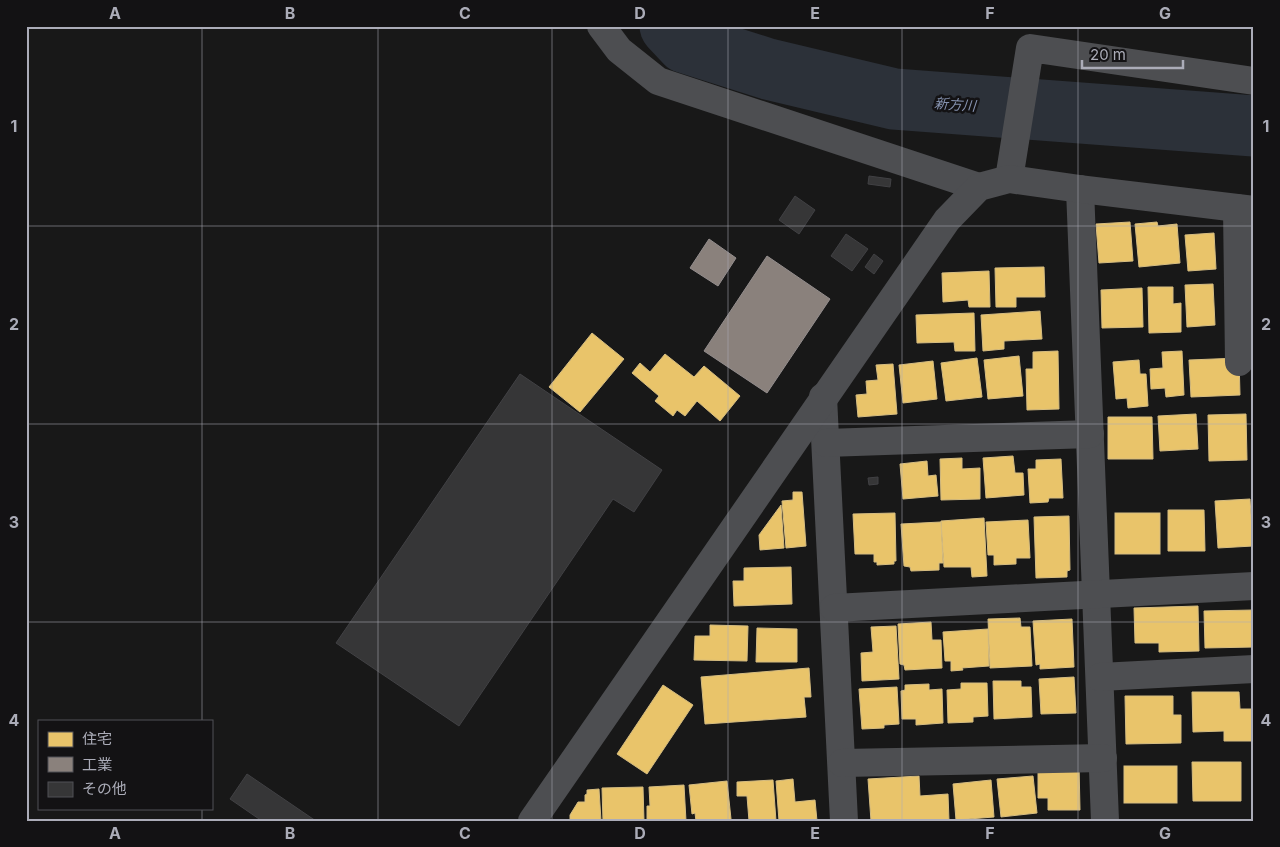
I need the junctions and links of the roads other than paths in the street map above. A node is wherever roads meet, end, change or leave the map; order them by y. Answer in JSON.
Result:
{"nodes":[{"id":1,"x":601,"y":26,"type":"edge"},
{"id":2,"x":1254,"y":80,"type":"edge"},
{"id":3,"x":1009,"y":179,"type":"junction"},
{"id":4,"x":979,"y":187,"type":"junction"},
{"id":5,"x":1080,"y":189,"type":"junction"},
{"id":6,"x":1246,"y":209,"type":"edge"},
{"id":7,"x":1239,"y":362,"type":"dead end"},
{"id":8,"x":823,"y":397,"type":"junction"},
{"id":9,"x":1090,"y":434,"type":"junction"},
{"id":10,"x":826,"y":442,"type":"junction"},
{"id":11,"x":1254,"y":586,"type":"edge"},
{"id":12,"x":1096,"y":595,"type":"junction"},
{"id":13,"x":834,"y":608,"type":"junction"},
{"id":14,"x":1254,"y":669,"type":"edge"},
{"id":15,"x":1100,"y":677,"type":"junction"},
{"id":16,"x":1103,"y":758,"type":"junction"},
{"id":17,"x":842,"y":763,"type":"junction"},
{"id":18,"x":532,"y":821,"type":"edge"},
{"id":19,"x":844,"y":821,"type":"edge"},
{"id":20,"x":1105,"y":821,"type":"edge"}],
"edges":[{"from":1,"to":4,"type":"street"},
{"from":2,"to":3,"type":"street"},
{"from":3,"to":4,"type":"street"},
{"from":3,"to":5,"type":"street"},
{"from":4,"to":8,"type":"street"},
{"from":5,"to":6,"type":"street"},
{"from":5,"to":9,"type":"street"},
{"from":6,"to":7,"type":"street"},
{"from":8,"to":10,"type":"street"},
{"from":8,"to":18,"type":"street"},
{"from":9,"to":10,"type":"street"},
{"from":9,"to":12,"type":"street"},
{"from":10,"to":13,"type":"street"},
{"from":11,"to":12,"type":"street"},
{"from":12,"to":13,"type":"street"},
{"from":12,"to":15,"type":"street"},
{"from":13,"to":17,"type":"street"},
{"from":14,"to":15,"type":"street"},
{"from":15,"to":16,"type":"street"},
{"from":16,"to":17,"type":"street"},
{"from":16,"to":20,"type":"street"},
{"from":17,"to":19,"type":"street"}]}
